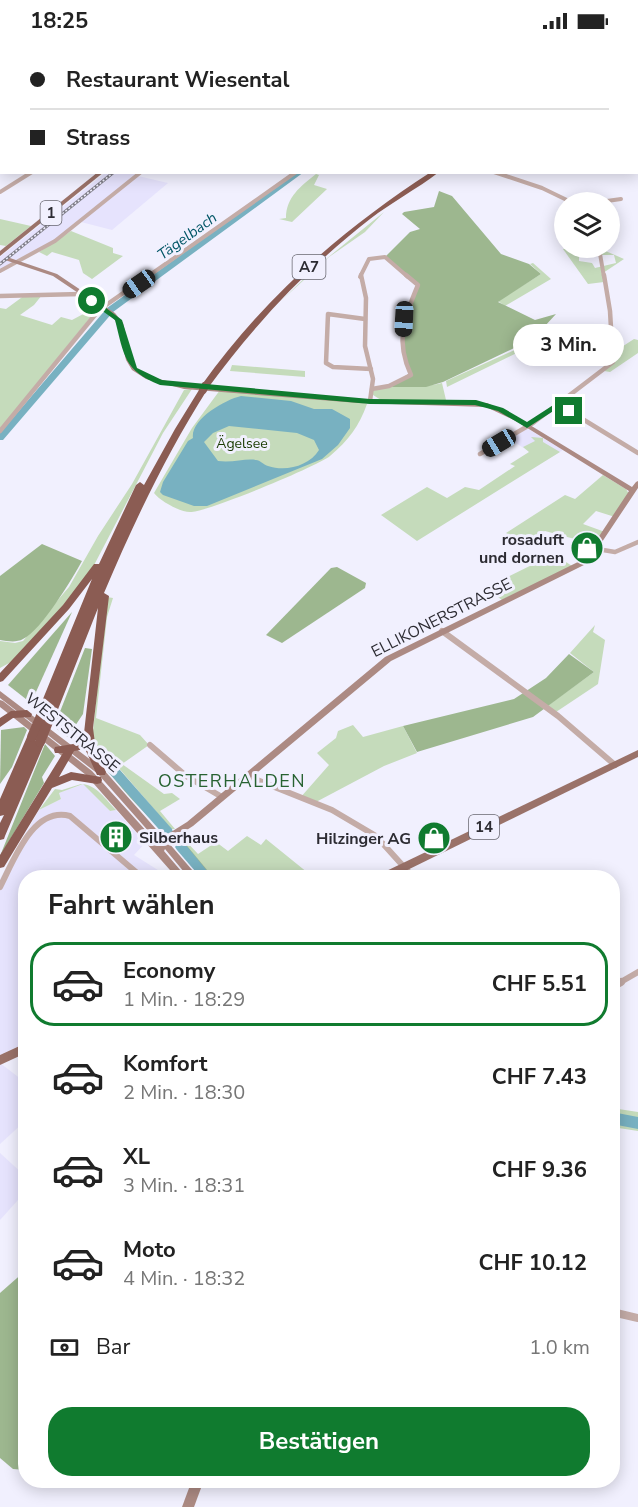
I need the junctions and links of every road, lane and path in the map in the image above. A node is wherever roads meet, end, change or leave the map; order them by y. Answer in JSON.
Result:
{"nodes":[{"id":1,"x":29,"y":174,"type":"edge"},
{"id":2,"x":100,"y":174,"type":"edge"},
{"id":3,"x":139,"y":174,"type":"edge"},
{"id":4,"x":293,"y":174,"type":"edge"},
{"id":5,"x":425,"y":174,"type":"edge"},
{"id":6,"x":433,"y":174,"type":"edge"},
{"id":7,"x":500,"y":174,"type":"edge"},
{"id":8,"x":0,"y":192,"type":"edge"},
{"id":9,"x":554,"y":194,"type":"edge"},
{"id":10,"x":0,"y":254,"type":"edge"},
{"id":11,"x":601,"y":258,"type":"edge"},
{"id":12,"x":7,"y":259,"type":"dead end"},
{"id":13,"x":18,"y":262,"type":"junction"},
{"id":14,"x":0,"y":271,"type":"edge"},
{"id":15,"x":81,"y":294,"type":"junction"},
{"id":16,"x":0,"y":296,"type":"edge"},
{"id":17,"x":107,"y":310,"type":"junction"},
{"id":18,"x":320,"y":313,"type":"dead end"},
{"id":19,"x":328,"y":314,"type":"junction"},
{"id":20,"x":365,"y":319,"type":"junction"},
{"id":21,"x":371,"y":369,"type":"junction"},
{"id":22,"x":200,"y":388,"type":"junction"},
{"id":23,"x":372,"y":389,"type":"junction"},
{"id":24,"x":370,"y":401,"type":"junction"},
{"id":25,"x":558,"y":404,"type":"junction"},
{"id":26,"x":527,"y":426,"type":"junction"},
{"id":27,"x":0,"y":431,"type":"edge"},
{"id":28,"x":638,"y":453,"type":"edge"},
{"id":29,"x":480,"y":454,"type":"dead end"},
{"id":30,"x":638,"y":483,"type":"edge"},
{"id":31,"x":633,"y":491,"type":"junction"},
{"id":32,"x":115,"y":538,"type":"junction"},
{"id":33,"x":638,"y":542,"type":"edge"},
{"id":34,"x":597,"y":549,"type":"junction"},
{"id":35,"x":113,"y":562,"type":"junction"},
{"id":36,"x":442,"y":631,"type":"junction"},
{"id":37,"x":19,"y":658,"type":"junction"},
{"id":38,"x":0,"y":670,"type":"edge"},
{"id":39,"x":0,"y":679,"type":"edge"},
{"id":40,"x":0,"y":694,"type":"edge"},
{"id":41,"x":0,"y":703,"type":"edge"},
{"id":42,"x":15,"y":714,"type":"junction"},
{"id":43,"x":27,"y":714,"type":"junction"},
{"id":44,"x":45,"y":719,"type":"junction"},
{"id":45,"x":0,"y":723,"type":"edge"},
{"id":46,"x":88,"y":735,"type":"junction"},
{"id":47,"x":36,"y":740,"type":"junction"},
{"id":48,"x":150,"y":745,"type":"dead end"},
{"id":49,"x":65,"y":751,"type":"junction"},
{"id":50,"x":638,"y":753,"type":"edge"},
{"id":51,"x":615,"y":765,"type":"junction"},
{"id":52,"x":99,"y":776,"type":"junction"},
{"id":53,"x":247,"y":776,"type":"junction"},
{"id":54,"x":47,"y":787,"type":"junction"},
{"id":55,"x":221,"y":796,"type":"junction"},
{"id":56,"x":0,"y":812,"type":"edge"},
{"id":57,"x":0,"y":836,"type":"edge"},
{"id":58,"x":166,"y":845,"type":"junction"},
{"id":59,"x":0,"y":864,"type":"edge"},
{"id":60,"x":405,"y":866,"type":"junction"},
{"id":61,"x":134,"y":870,"type":"edge"},
{"id":62,"x":179,"y":870,"type":"edge"},
{"id":63,"x":188,"y":870,"type":"edge"},
{"id":64,"x":397,"y":870,"type":"edge"},
{"id":65,"x":408,"y":870,"type":"edge"},
{"id":66,"x":0,"y":887,"type":"edge"},
{"id":67,"x":638,"y":972,"type":"edge"},
{"id":68,"x":620,"y":982,"type":"edge"},
{"id":69,"x":18,"y":1052,"type":"edge"},
{"id":70,"x":0,"y":1060,"type":"edge"},
{"id":71,"x":620,"y":1314,"type":"edge"},
{"id":72,"x":638,"y":1318,"type":"edge"},
{"id":73,"x":195,"y":1488,"type":"edge"},
{"id":74,"x":188,"y":1507,"type":"edge"}],
"edges":[{"from":1,"to":8,"type":"street"},
{"from":2,"to":10,"type":"main road","number":"1"},
{"from":3,"to":13,"type":"street"},
{"from":4,"to":17,"type":"street"},
{"from":5,"to":22,"type":"highway","number":"A7"},
{"from":6,"to":22,"type":"highway","number":"A7"},
{"from":7,"to":9,"type":"street"},
{"from":11,"to":25,"type":"street"},
{"from":12,"to":13,"type":"street"},
{"from":13,"to":14,"type":"street"},
{"from":13,"to":15,"type":"street"},
{"from":15,"to":16,"type":"street"},
{"from":15,"to":17,"type":"street"},
{"from":17,"to":24,"type":"street"},
{"from":17,"to":27,"type":"street"},
{"from":18,"to":19,"type":"street"},
{"from":19,"to":20,"type":"street"},
{"from":19,"to":21,"type":"street"},
{"from":20,"to":21,"type":"street"},
{"from":20,"to":23,"type":"street"},
{"from":21,"to":23,"type":"street"},
{"from":22,"to":32,"type":"highway","number":"A7"},
{"from":22,"to":35,"type":"highway","number":"A7"},
{"from":23,"to":24,"type":"street"},
{"from":24,"to":26,"type":"street"},
{"from":25,"to":26,"type":"street"},
{"from":25,"to":28,"type":"street"},
{"from":26,"to":29,"type":"street"},
{"from":26,"to":31,"type":"street"},
{"from":30,"to":31,"type":"street","name":"ELLIKONERSTRASSE"},
{"from":31,"to":34,"type":"street","name":"ELLIKONERSTRASSE"},
{"from":32,"to":37,"type":"highway","number":"A7"},
{"from":32,"to":44,"type":"highway","number":"A7"},
{"from":33,"to":34,"type":"street"},
{"from":34,"to":36,"type":"street","name":"ELLIKONERSTRASSE"},
{"from":35,"to":44,"type":"highway","number":"A7"},
{"from":35,"to":46,"type":"highway","number":"A7"},
{"from":36,"to":51,"type":"street"},
{"from":36,"to":53,"type":"street","name":"ELLIKONERSTRASSE"},
{"from":37,"to":38,"type":"highway","number":"A7"},
{"from":37,"to":39,"type":"highway","number":"A7"},
{"from":40,"to":43,"type":"street","name":"WESTSTRASSE"},
{"from":41,"to":42,"type":"street","name":"WESTSTRASSE"},
{"from":42,"to":43,"type":"highway"},
{"from":42,"to":45,"type":"highway"},
{"from":42,"to":49,"type":"street","name":"WESTSTRASSE"},
{"from":43,"to":49,"type":"street","name":"WESTSTRASSE"},
{"from":44,"to":47,"type":"highway","number":"A7","bridge":true},
{"from":46,"to":49,"type":"highway"},
{"from":46,"to":52,"type":"highway","number":"A7"},
{"from":47,"to":56,"type":"highway","number":"A7"},
{"from":47,"to":57,"type":"highway","number":"A7"},
{"from":48,"to":55,"type":"street"},
{"from":49,"to":52,"type":"street","name":"WESTSTRASSE"},
{"from":49,"to":54,"type":"highway"},
{"from":50,"to":51,"type":"main road","number":"14"},
{"from":51,"to":60,"type":"main road","number":"14"},
{"from":52,"to":54,"type":"highway"},
{"from":52,"to":58,"type":"street","name":"WESTSTRASSE"},
{"from":53,"to":55,"type":"street","name":"ELLIKONERSTRASSE"},
{"from":53,"to":60,"type":"street"},
{"from":54,"to":59,"type":"highway"},
{"from":55,"to":58,"type":"street","name":"ELLIKONERSTRASSE"},
{"from":58,"to":62,"type":"street","name":"WESTSTRASSE"},
{"from":58,"to":63,"type":"street","name":"WESTSTRASSE"},
{"from":60,"to":64,"type":"main road","number":"14"},
{"from":60,"to":65,"type":"street"},
{"from":61,"to":66,"type":"street"},
{"from":67,"to":68,"type":"street"},
{"from":69,"to":70,"type":"main road"},
{"from":71,"to":72,"type":"street"},
{"from":73,"to":74,"type":"street"}]}
